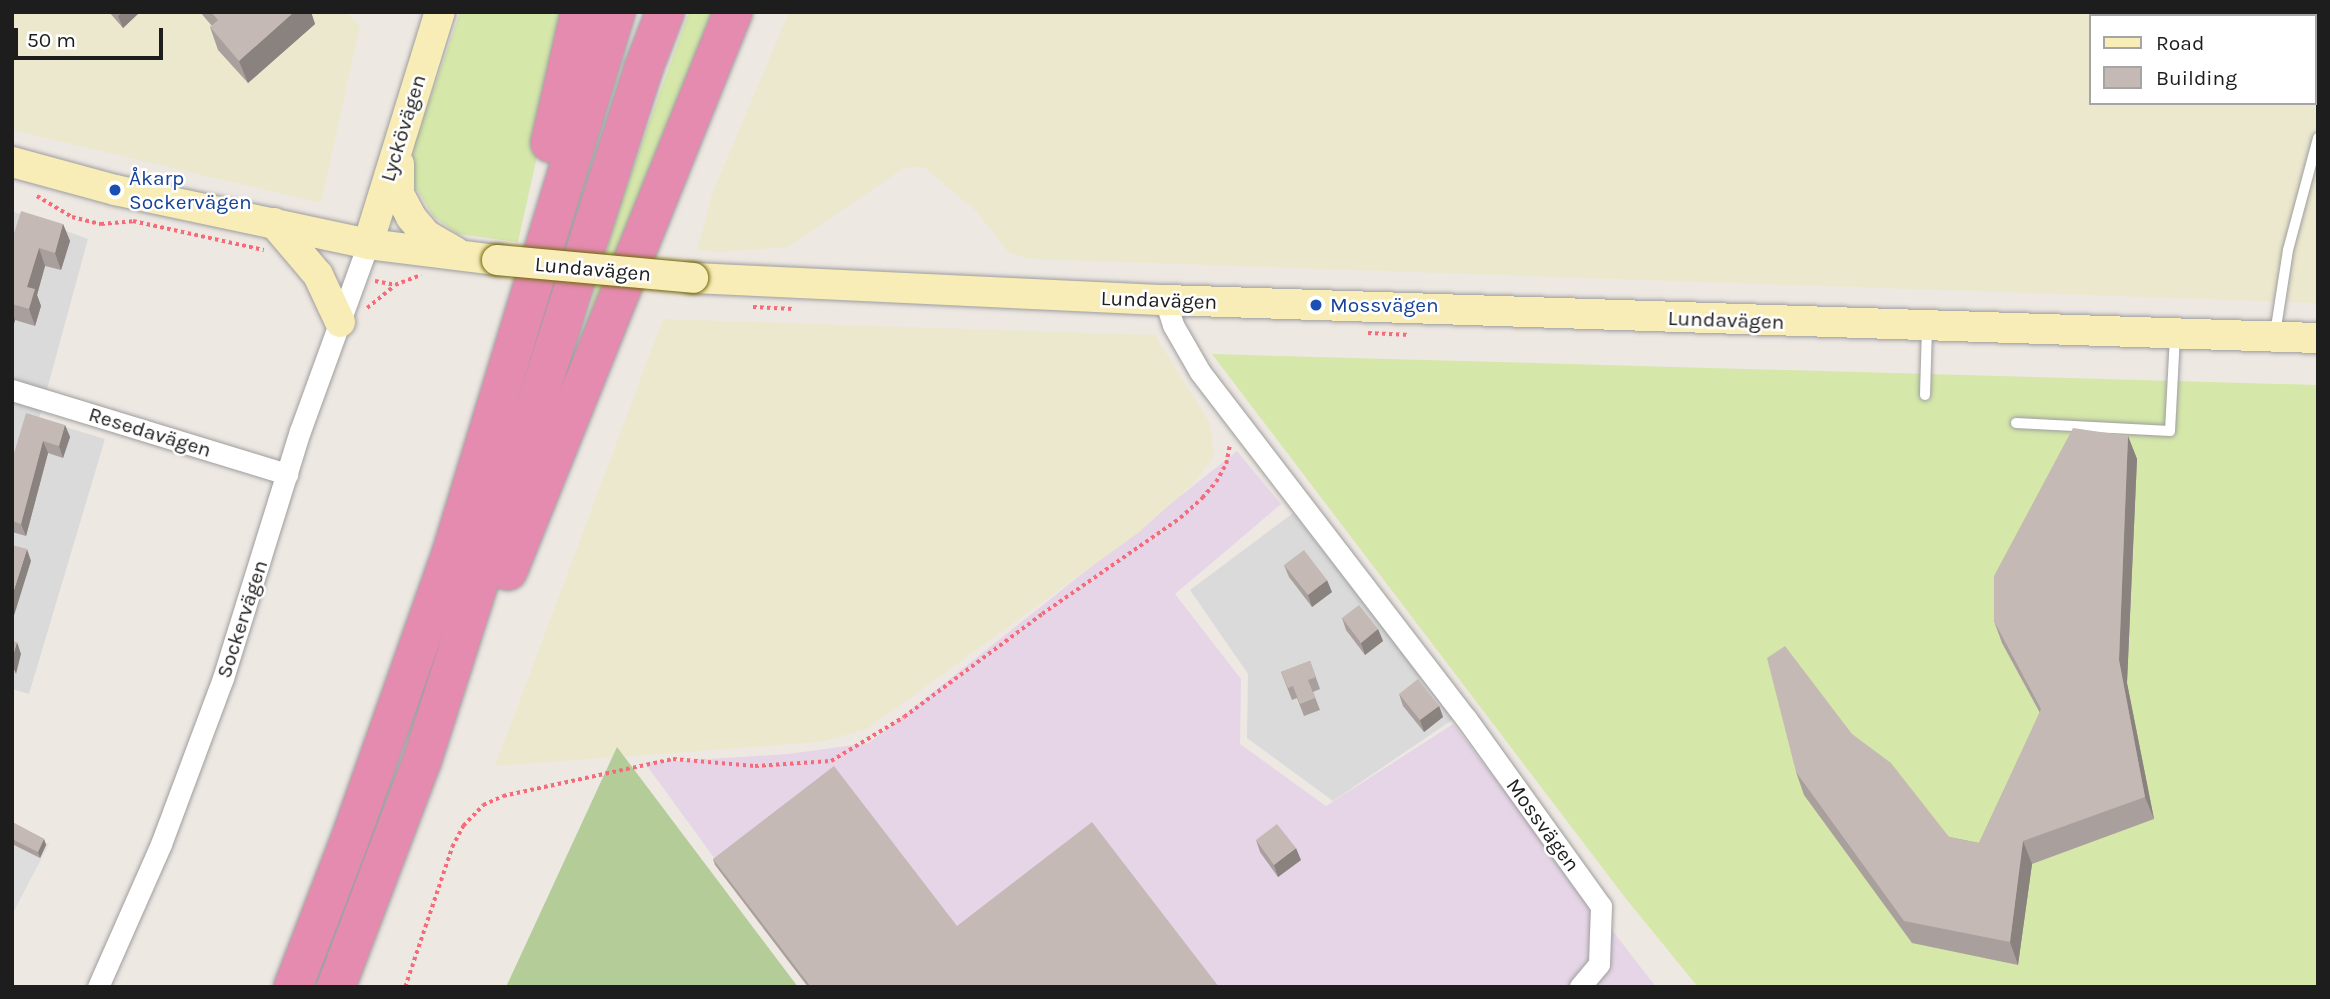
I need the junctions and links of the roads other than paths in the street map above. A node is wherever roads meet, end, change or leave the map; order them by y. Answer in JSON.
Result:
{"nodes":[{"id":1,"x":440,"y":12,"type":"edge"},
{"id":2,"x":580,"y":12,"type":"edge"},
{"id":3,"x":616,"y":12,"type":"edge"},
{"id":4,"x":665,"y":12,"type":"edge"},
{"id":5,"x":733,"y":12,"type":"edge"},
{"id":6,"x":404,"y":125,"type":"junction"},
{"id":7,"x":2318,"y":138,"type":"edge"},
{"id":8,"x":12,"y":162,"type":"edge"},
{"id":9,"x":274,"y":223,"type":"junction"},
{"id":10,"x":368,"y":244,"type":"junction"},
{"id":11,"x":466,"y":257,"type":"junction"},
{"id":12,"x":1165,"y":300,"type":"junction"},
{"id":13,"x":340,"y":322,"type":"junction"},
{"id":14,"x":1927,"y":326,"type":"junction"},
{"id":15,"x":2176,"y":334,"type":"junction"},
{"id":16,"x":2274,"y":336,"type":"junction"},
{"id":17,"x":2318,"y":338,"type":"edge"},
{"id":18,"x":12,"y":390,"type":"edge"},
{"id":19,"x":1925,"y":395,"type":"dead end"},
{"id":20,"x":2016,"y":423,"type":"dead end"},
{"id":21,"x":287,"y":474,"type":"junction"},
{"id":22,"x":451,"y":554,"type":"junction"},
{"id":23,"x":422,"y":761,"type":"junction"},
{"id":24,"x":98,"y":987,"type":"edge"},
{"id":25,"x":293,"y":987,"type":"edge"},
{"id":26,"x":336,"y":987,"type":"edge"},
{"id":27,"x":1580,"y":987,"type":"edge"}],
"edges":[{"from":1,"to":6,"type":"main road","name":"Lyckövägen"},
{"from":2,"to":22,"type":"highway"},
{"from":3,"to":22,"type":"highway"},
{"from":4,"to":23,"type":"highway"},
{"from":5,"to":23,"type":"highway"},
{"from":6,"to":10,"type":"main road","name":"Lyckövägen"},
{"from":6,"to":11,"type":"main road"},
{"from":7,"to":16,"type":"lane"},
{"from":8,"to":9,"type":"main road","name":"Lundavägen"},
{"from":9,"to":10,"type":"main road","name":"Lundavägen"},
{"from":9,"to":13,"type":"main road"},
{"from":10,"to":11,"type":"main road","name":"Lundavägen"},
{"from":10,"to":13,"type":"street","name":"Sockervägen"},
{"from":11,"to":12,"type":"main road","name":"Lundavägen","bridge":true},
{"from":12,"to":14,"type":"main road","name":"Lundavägen"},
{"from":12,"to":27,"type":"street","name":"Mossvägen"},
{"from":13,"to":21,"type":"street","name":"Sockervägen"},
{"from":14,"to":15,"type":"main road","name":"Lundavägen"},
{"from":14,"to":19,"type":"lane"},
{"from":15,"to":16,"type":"main road","name":"Lundavägen"},
{"from":15,"to":20,"type":"lane"},
{"from":16,"to":17,"type":"main road","name":"Lundavägen"},
{"from":18,"to":21,"type":"street","name":"Resedavägen"},
{"from":21,"to":24,"type":"street","name":"Sockervägen"},
{"from":22,"to":25,"type":"highway"},
{"from":23,"to":26,"type":"highway"}]}
